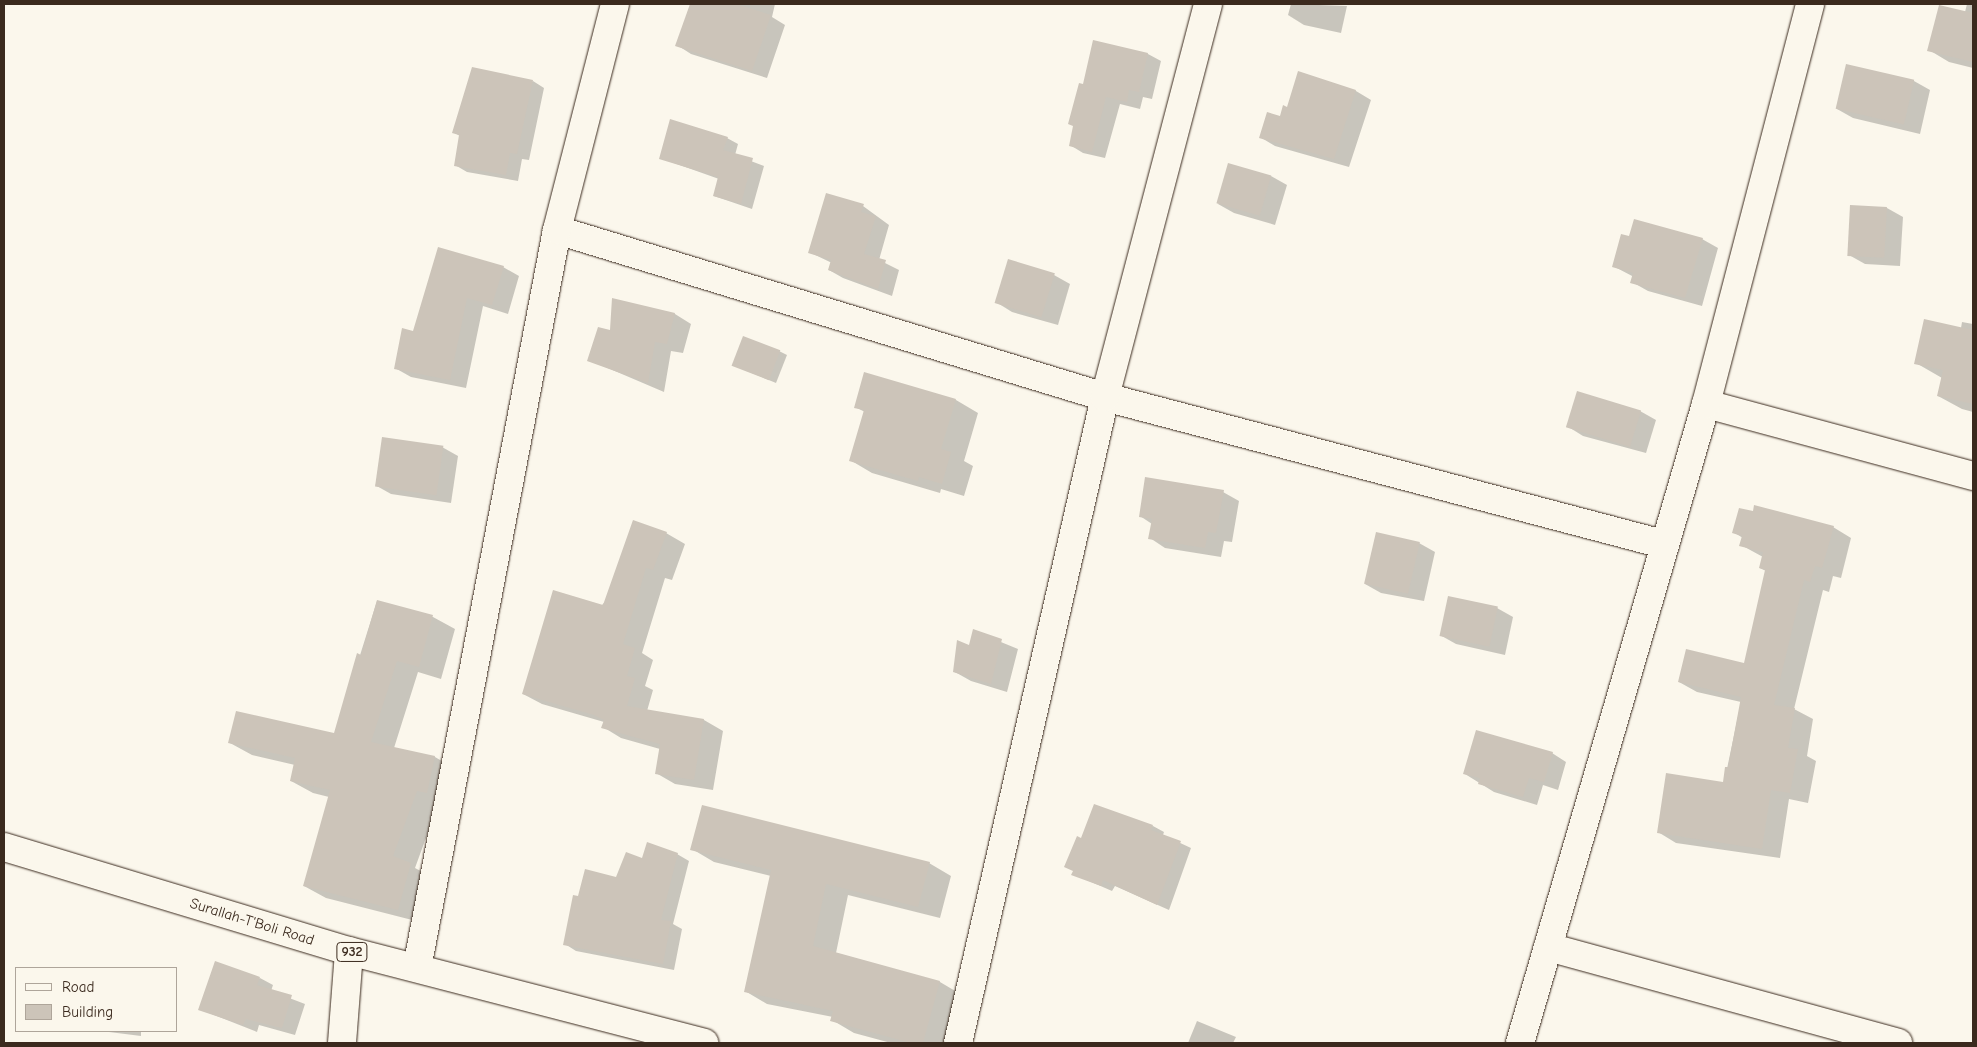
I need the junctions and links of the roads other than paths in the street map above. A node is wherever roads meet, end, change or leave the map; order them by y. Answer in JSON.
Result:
{"nodes":[{"id":1,"x":615,"y":4,"type":"edge"},
{"id":2,"x":1208,"y":4,"type":"edge"},
{"id":3,"x":1810,"y":4,"type":"edge"},
{"id":4,"x":557,"y":230,"type":"junction"},
{"id":5,"x":1105,"y":397,"type":"junction"},
{"id":6,"x":1706,"y":404,"type":"junction"},
{"id":7,"x":1973,"y":476,"type":"edge"},
{"id":8,"x":1663,"y":544,"type":"junction"},
{"id":9,"x":4,"y":848,"type":"edge"},
{"id":10,"x":1548,"y":946,"type":"junction"},
{"id":11,"x":349,"y":951,"type":"junction"},
{"id":12,"x":417,"y":968,"type":"junction"},
{"id":13,"x":342,"y":1043,"type":"edge"},
{"id":14,"x":704,"y":1043,"type":"edge"},
{"id":15,"x":958,"y":1043,"type":"edge"},
{"id":16,"x":1520,"y":1043,"type":"edge"},
{"id":17,"x":1898,"y":1043,"type":"edge"}],
"edges":[{"from":1,"to":4,"type":"street"},
{"from":2,"to":5,"type":"street"},
{"from":3,"to":6,"type":"street"},
{"from":4,"to":5,"type":"street"},
{"from":4,"to":12,"type":"street"},
{"from":5,"to":8,"type":"street"},
{"from":5,"to":15,"type":"street"},
{"from":6,"to":7,"type":"street"},
{"from":6,"to":8,"type":"street"},
{"from":8,"to":10,"type":"street"},
{"from":9,"to":11,"type":"street","name":"Surallah-T'Boli Road","number":"932"},
{"from":10,"to":16,"type":"street"},
{"from":10,"to":17,"type":"street"},
{"from":11,"to":12,"type":"street","name":"Surallah-T'Boli Road","number":"932"},
{"from":11,"to":13,"type":"street"},
{"from":12,"to":14,"type":"street","name":"Surallah-T'Boli Road","number":"932"}]}
